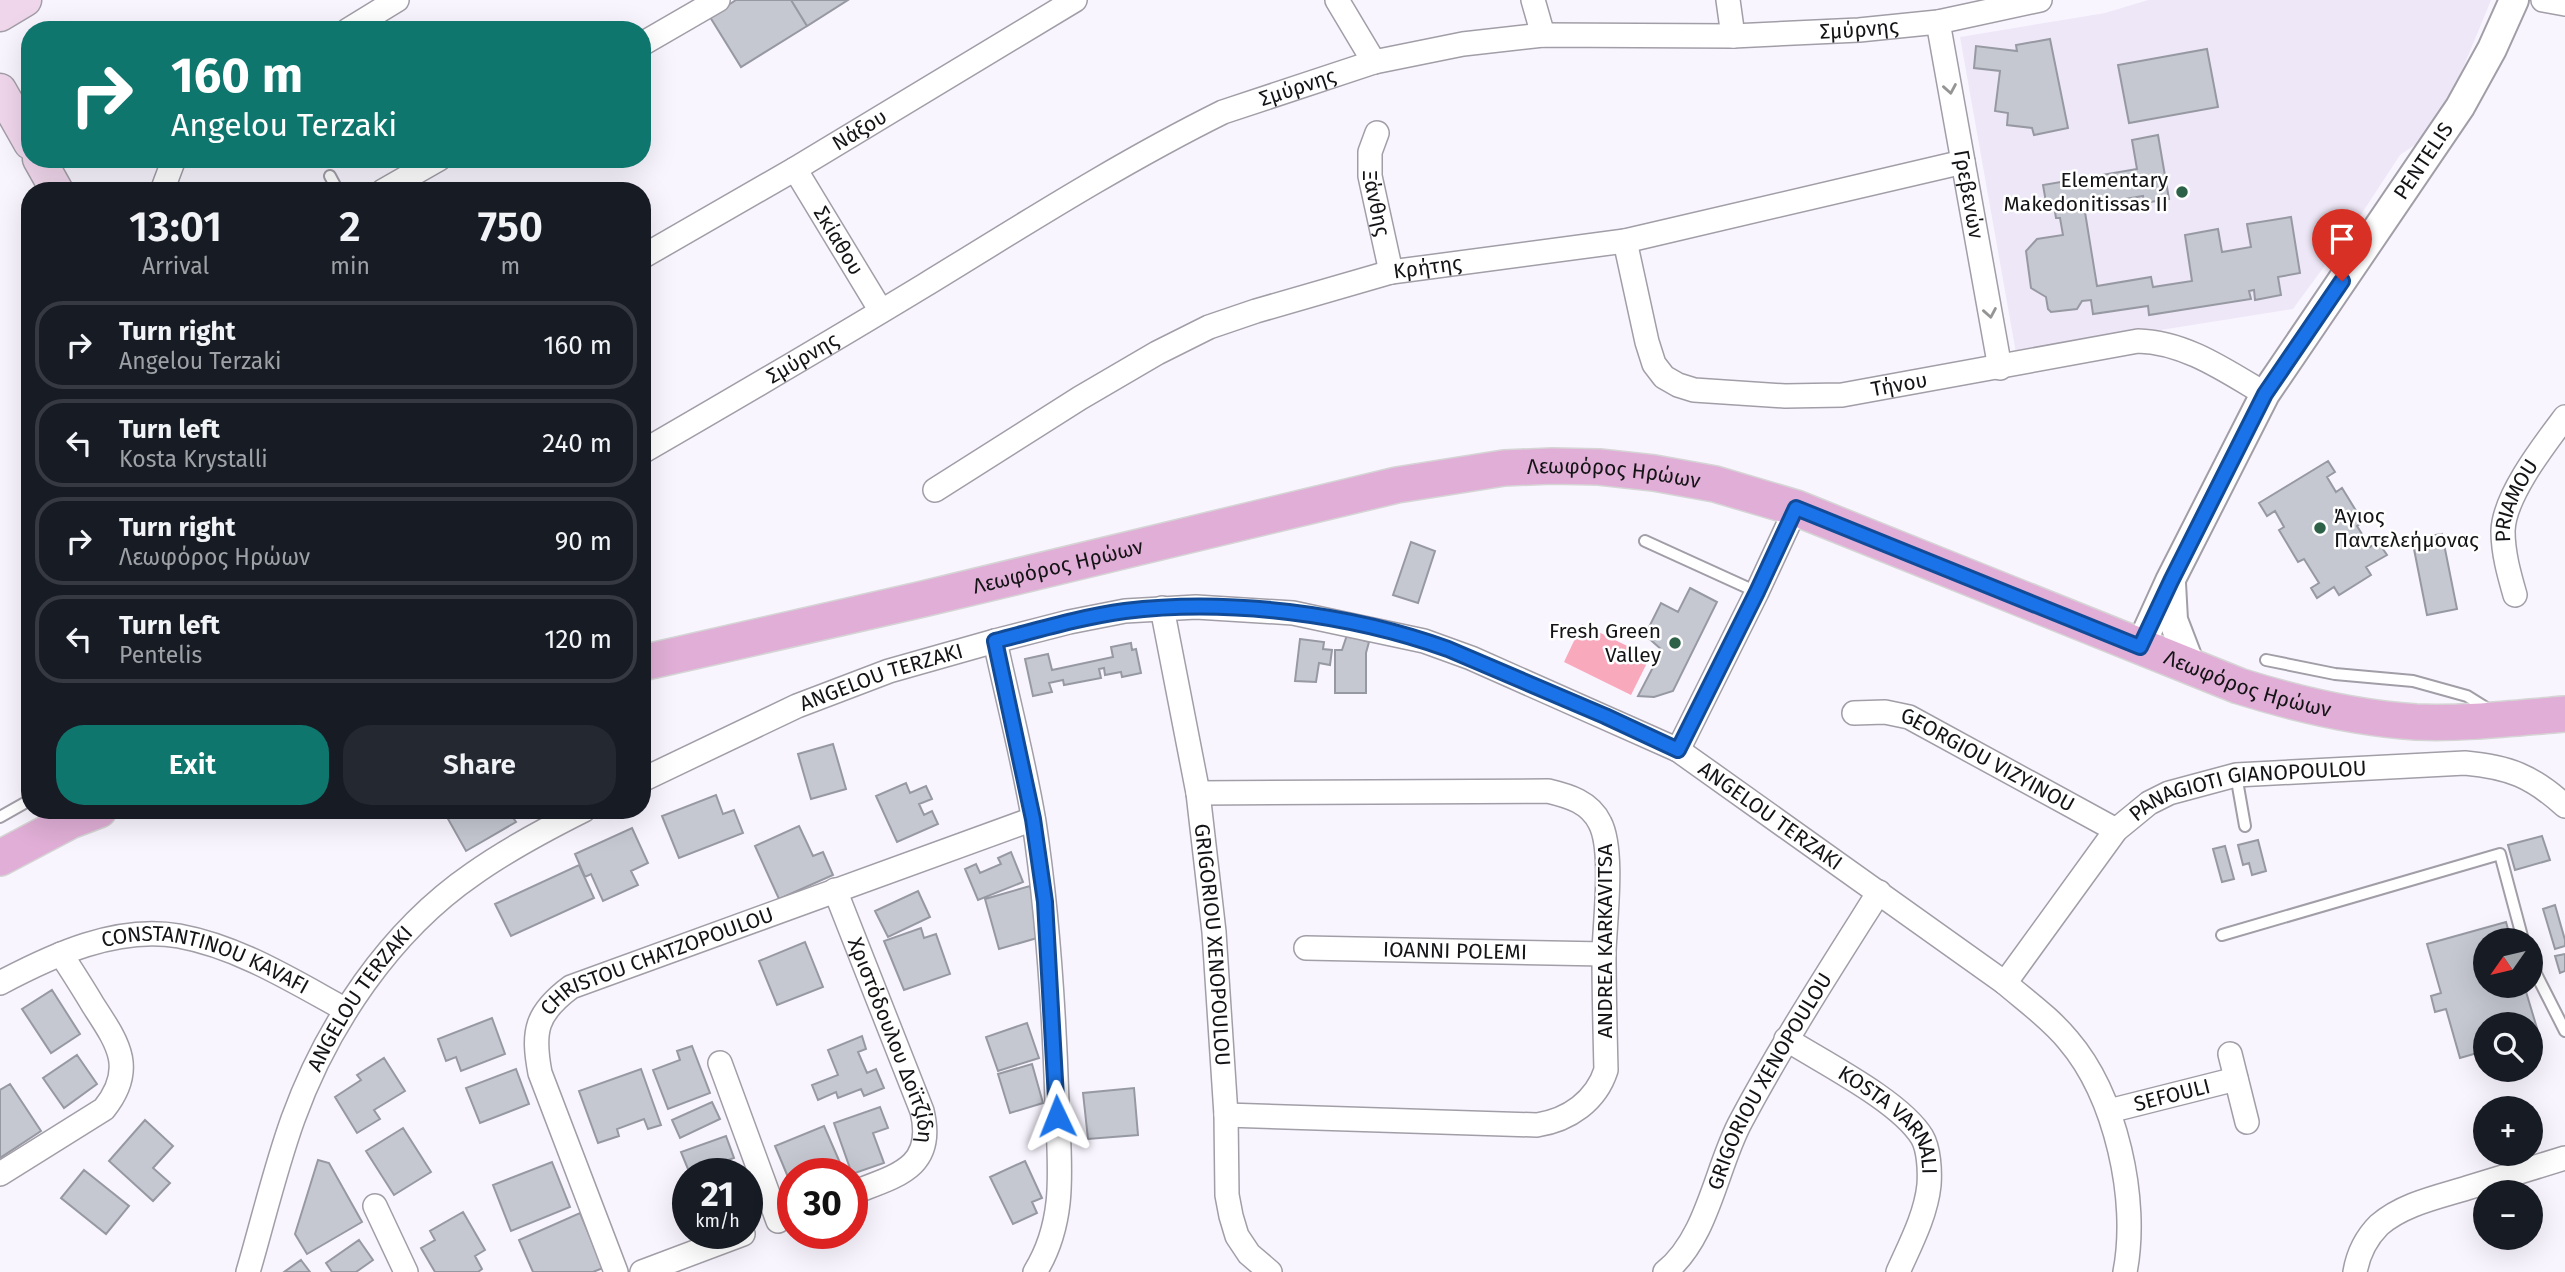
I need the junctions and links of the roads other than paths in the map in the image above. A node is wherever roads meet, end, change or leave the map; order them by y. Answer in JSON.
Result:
{"nodes":[{"id":1,"x":25,"y":0,"type":"edge"},
{"id":2,"x":397,"y":0,"type":"edge"},
{"id":3,"x":718,"y":0,"type":"edge"},
{"id":4,"x":1075,"y":0,"type":"edge"},
{"id":5,"x":1337,"y":0,"type":"edge"},
{"id":6,"x":1533,"y":0,"type":"edge"},
{"id":7,"x":1728,"y":0,"type":"edge"},
{"id":8,"x":2040,"y":0,"type":"edge"},
{"id":9,"x":2514,"y":0,"type":"edge"},
{"id":10,"x":2543,"y":0,"type":"edge"},
{"id":11,"x":2565,"y":4,"type":"edge"},
{"id":12,"x":693,"y":6,"type":"edge"},
{"id":13,"x":0,"y":15,"type":"edge"},
{"id":14,"x":363,"y":21,"type":"edge"},
{"id":15,"x":1938,"y":22,"type":"junction"},
{"id":16,"x":1543,"y":35,"type":"junction"},
{"id":17,"x":1733,"y":36,"type":"junction"},
{"id":18,"x":651,"y":37,"type":"edge"},
{"id":19,"x":1374,"y":62,"type":"junction"},
{"id":20,"x":0,"y":90,"type":"edge"},
{"id":21,"x":21,"y":127,"type":"edge"},
{"id":22,"x":1377,"y":132,"type":"dead end"},
{"id":23,"x":1963,"y":162,"type":"junction"},
{"id":24,"x":423,"y":168,"type":"edge"},
{"id":25,"x":795,"y":169,"type":"junction"},
{"id":26,"x":330,"y":176,"type":"dead end"},
{"id":27,"x":333,"y":182,"type":"edge"},
{"id":28,"x":399,"y":182,"type":"edge"},
{"id":29,"x":1625,"y":241,"type":"junction"},
{"id":30,"x":651,"y":252,"type":"edge"},
{"id":31,"x":1391,"y":272,"type":"junction"},
{"id":32,"x":881,"y":312,"type":"junction"},
{"id":33,"x":2000,"y":368,"type":"junction"},
{"id":34,"x":2265,"y":394,"type":"junction"},
{"id":35,"x":2565,"y":417,"type":"edge"},
{"id":36,"x":651,"y":447,"type":"edge"},
{"id":37,"x":935,"y":490,"type":"dead end"},
{"id":38,"x":1796,"y":508,"type":"junction"},
{"id":39,"x":1645,"y":541,"type":"dead end"},
{"id":40,"x":2171,"y":581,"type":"junction"},
{"id":41,"x":1757,"y":592,"type":"junction"},
{"id":42,"x":2515,"y":595,"type":"dead end"},
{"id":43,"x":1162,"y":608,"type":"junction"},
{"id":44,"x":995,"y":641,"type":"junction"},
{"id":45,"x":2140,"y":647,"type":"junction"},
{"id":46,"x":2266,"y":660,"type":"dead end"},
{"id":47,"x":651,"y":661,"type":"edge"},
{"id":48,"x":2191,"y":667,"type":"junction"},
{"id":49,"x":2555,"y":711,"type":"edge"},
{"id":50,"x":1854,"y":713,"type":"dead end"},
{"id":51,"x":2502,"y":719,"type":"junction"},
{"id":52,"x":1678,"y":750,"type":"junction"},
{"id":53,"x":2236,"y":775,"type":"junction"},
{"id":54,"x":651,"y":776,"type":"edge"},
{"id":55,"x":1198,"y":793,"type":"junction"},
{"id":56,"x":21,"y":805,"type":"edge"},
{"id":57,"x":2565,"y":806,"type":"edge"},
{"id":58,"x":0,"y":817,"type":"edge"},
{"id":59,"x":74,"y":819,"type":"edge"},
{"id":60,"x":567,"y":819,"type":"edge"},
{"id":61,"x":1033,"y":819,"type":"junction"},
{"id":62,"x":2245,"y":826,"type":"dead end"},
{"id":63,"x":2116,"y":830,"type":"junction"},
{"id":64,"x":0,"y":858,"type":"edge"},
{"id":65,"x":835,"y":890,"type":"junction"},
{"id":66,"x":1879,"y":892,"type":"junction"},
{"id":67,"x":2520,"y":928,"type":"edge"},
{"id":68,"x":2222,"y":935,"type":"dead end"},
{"id":69,"x":1306,"y":947,"type":"dead end"},
{"id":70,"x":61,"y":954,"type":"junction"},
{"id":71,"x":1604,"y":954,"type":"junction"},
{"id":72,"x":0,"y":983,"type":"edge"},
{"id":73,"x":2005,"y":983,"type":"junction"},
{"id":74,"x":2543,"y":988,"type":"edge"},
{"id":75,"x":346,"y":1010,"type":"junction"},
{"id":76,"x":2565,"y":1031,"type":"edge"},
{"id":77,"x":1787,"y":1039,"type":"junction"},
{"id":78,"x":2230,"y":1054,"type":"dead end"},
{"id":79,"x":720,"y":1063,"type":"dead end"},
{"id":80,"x":2236,"y":1079,"type":"junction"},
{"id":81,"x":2109,"y":1111,"type":"junction"},
{"id":82,"x":1226,"y":1115,"type":"junction"},
{"id":83,"x":2247,"y":1122,"type":"dead end"},
{"id":84,"x":2565,"y":1158,"type":"edge"},
{"id":85,"x":0,"y":1174,"type":"edge"},
{"id":86,"x":868,"y":1187,"type":"edge"},
{"id":87,"x":777,"y":1199,"type":"edge"},
{"id":88,"x":374,"y":1206,"type":"dead end"},
{"id":89,"x":703,"y":1249,"type":"edge"},
{"id":90,"x":248,"y":1272,"type":"edge"},
{"id":91,"x":406,"y":1272,"type":"edge"},
{"id":92,"x":617,"y":1272,"type":"edge"},
{"id":93,"x":642,"y":1272,"type":"edge"},
{"id":94,"x":1035,"y":1272,"type":"edge"},
{"id":95,"x":1270,"y":1272,"type":"edge"},
{"id":96,"x":1665,"y":1272,"type":"edge"},
{"id":97,"x":1898,"y":1272,"type":"edge"},
{"id":98,"x":2126,"y":1272,"type":"edge"},
{"id":99,"x":2355,"y":1272,"type":"edge"}],
"edges":[{"from":1,"to":13,"type":"main road"},
{"from":2,"to":14,"type":"street"},
{"from":3,"to":12,"type":"street"},
{"from":4,"to":25,"type":"street","name":"Νάξου"},
{"from":5,"to":19,"type":"street"},
{"from":6,"to":16,"type":"street"},
{"from":7,"to":17,"type":"street"},
{"from":8,"to":15,"type":"street","name":"Σμύρνης"},
{"from":9,"to":34,"type":"street","name":"PENTELIS"},
{"from":10,"to":11,"type":"street"},
{"from":12,"to":18,"type":"street"},
{"from":15,"to":17,"type":"street","name":"Σμύρνης"},
{"from":15,"to":23,"type":"street","name":"Γρεβενών","one_way":true},
{"from":16,"to":17,"type":"street","name":"Σμύρνης"},
{"from":16,"to":19,"type":"street","name":"Σμύρνης"},
{"from":19,"to":32,"type":"street","name":"Σμύρνης"},
{"from":20,"to":21,"type":"main road"},
{"from":22,"to":31,"type":"street","name":"Ξάνθης"},
{"from":23,"to":29,"type":"street","name":"Κρήτης"},
{"from":23,"to":33,"type":"street","name":"Γρεβενών","one_way":true},
{"from":24,"to":28,"type":"street"},
{"from":25,"to":30,"type":"street","name":"Νάξου"},
{"from":25,"to":32,"type":"street","name":"Σκίαθου"},
{"from":26,"to":27,"type":"lane"},
{"from":29,"to":31,"type":"street","name":"Κρήτης"},
{"from":29,"to":33,"type":"street","name":"Τήνου"},
{"from":31,"to":37,"type":"street","name":"Κρήτης"},
{"from":32,"to":36,"type":"street","name":"Σμύρνης"},
{"from":33,"to":34,"type":"street","name":"Τήνου"},
{"from":34,"to":40,"type":"street","name":"PENTELIS"},
{"from":35,"to":42,"type":"street","name":"PRIAMOU"},
{"from":38,"to":41,"type":"street"},
{"from":38,"to":45,"type":"main road","name":"Λεωφόρος Ηρώων"},
{"from":38,"to":47,"type":"main road","name":"Λεωφόρος Ηρώων"},
{"from":39,"to":41,"type":"lane"},
{"from":40,"to":45,"type":"street","name":"PENTELIS"},
{"from":40,"to":48,"type":"street"},
{"from":41,"to":52,"type":"street"},
{"from":43,"to":44,"type":"street","name":"ANGELOU TERZAKI"},
{"from":43,"to":52,"type":"street","name":"ANGELOU TERZAKI"},
{"from":43,"to":55,"type":"street","name":"GRIGORIOU XENOPOULOU"},
{"from":44,"to":54,"type":"street","name":"ANGELOU TERZAKI"},
{"from":44,"to":61,"type":"street"},
{"from":45,"to":48,"type":"main road","name":"Λεωφόρος Ηρώων"},
{"from":46,"to":51,"type":"lane"},
{"from":48,"to":51,"type":"main road","name":"Λεωφόρος Ηρώων"},
{"from":49,"to":51,"type":"main road","name":"Λεωφόρος Ηρώων"},
{"from":50,"to":63,"type":"street","name":"GEORGIOU VIZYINOU"},
{"from":52,"to":66,"type":"street","name":"ANGELOU TERZAKI"},
{"from":53,"to":57,"type":"street","name":"PANAGIOTI GIANOPOULOU"},
{"from":53,"to":62,"type":"lane"},
{"from":53,"to":63,"type":"street","name":"PANAGIOTI GIANOPOULOU"},
{"from":55,"to":71,"type":"street","name":"ANDREA KARKAVITSA"},
{"from":55,"to":82,"type":"street","name":"GRIGORIOU XENOPOULOU"},
{"from":56,"to":58,"type":"lane"},
{"from":59,"to":64,"type":"main road"},
{"from":60,"to":75,"type":"street","name":"ANGELOU TERZAKI"},
{"from":61,"to":65,"type":"street","name":"CHRISTOU CHATZOPOULOU"},
{"from":61,"to":94,"type":"street"},
{"from":63,"to":73,"type":"street","name":"PANAGIOTI GIANOPOULOU"},
{"from":65,"to":86,"type":"street","name":"Χριστόδουλου Δοϊτζίδη"},
{"from":65,"to":92,"type":"street","name":"CHRISTOU CHATZOPOULOU"},
{"from":66,"to":73,"type":"street","name":"ANGELOU TERZAKI"},
{"from":66,"to":77,"type":"street","name":"GRIGORIOU XENOPOULOU"},
{"from":67,"to":68,"type":"lane"},
{"from":69,"to":71,"type":"street","name":"IOANNI POLEMI"},
{"from":70,"to":72,"type":"street","name":"CONSTANTINOU KAVAFI"},
{"from":70,"to":75,"type":"street","name":"CONSTANTINOU KAVAFI"},
{"from":70,"to":85,"type":"street","name":"CONSTANTINOU KAVAFI"},
{"from":71,"to":82,"type":"street","name":"ANDREA KARKAVITSA"},
{"from":73,"to":81,"type":"street","name":"ANGELOU TERZAKI"},
{"from":74,"to":76,"type":"lane"},
{"from":75,"to":90,"type":"street","name":"ANGELOU TERZAKI"},
{"from":77,"to":96,"type":"street","name":"GRIGORIOU XENOPOULOU"},
{"from":77,"to":97,"type":"street","name":"KOSTA VARNALI"},
{"from":78,"to":80,"type":"street"},
{"from":79,"to":87,"type":"street"},
{"from":80,"to":81,"type":"street","name":"SEFOULI"},
{"from":80,"to":83,"type":"street"},
{"from":81,"to":98,"type":"street","name":"ANGELOU TERZAKI"},
{"from":82,"to":95,"type":"street","name":"GRIGORIOU XENOPOULOU"},
{"from":84,"to":99,"type":"street"},
{"from":88,"to":91,"type":"street"},
{"from":89,"to":93,"type":"street"}]}
